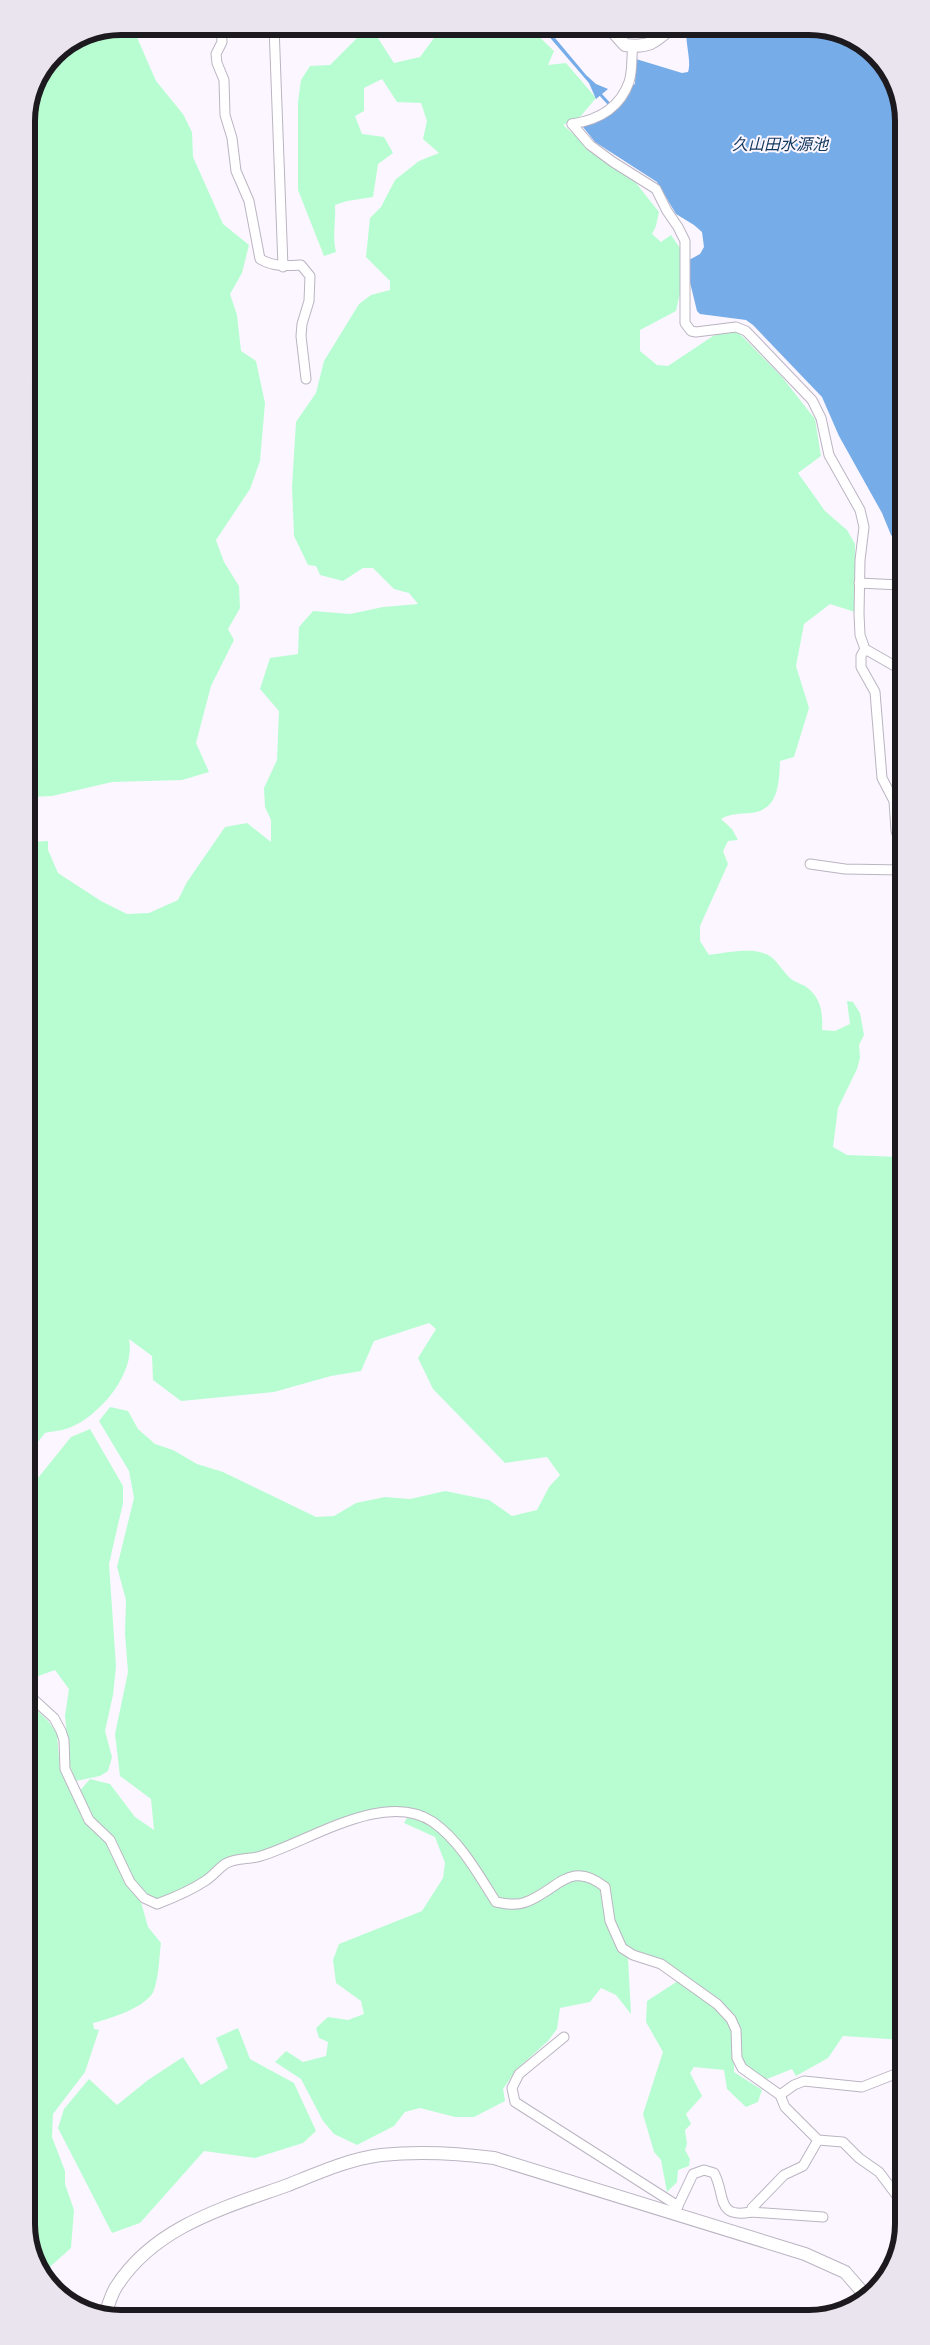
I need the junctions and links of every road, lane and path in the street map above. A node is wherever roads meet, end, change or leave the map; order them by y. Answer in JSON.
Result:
{"nodes":[{"id":1,"x":222,"y":35,"type":"edge"},
{"id":2,"x":274,"y":35,"type":"edge"},
{"id":3,"x":616,"y":35,"type":"edge"},
{"id":4,"x":662,"y":35,"type":"edge"},
{"id":5,"x":632,"y":51,"type":"junction"},
{"id":6,"x":283,"y":266,"type":"junction"},
{"id":7,"x":306,"y":379,"type":"dead end"},
{"id":8,"x":859,"y":583,"type":"junction"},
{"id":9,"x":895,"y":584,"type":"edge"},
{"id":10,"x":865,"y":649,"type":"junction"},
{"id":11,"x":895,"y":666,"type":"edge"},
{"id":12,"x":895,"y":816,"type":"edge"},
{"id":13,"x":810,"y":864,"type":"dead end"},
{"id":14,"x":895,"y":870,"type":"edge"},
{"id":15,"x":35,"y":1701,"type":"edge"},
{"id":16,"x":564,"y":2037,"type":"dead end"},
{"id":17,"x":895,"y":2074,"type":"edge"},
{"id":18,"x":780,"y":2095,"type":"junction"},
{"id":19,"x":818,"y":2140,"type":"junction"},
{"id":20,"x":895,"y":2193,"type":"edge"},
{"id":21,"x":676,"y":2209,"type":"junction"},
{"id":22,"x":751,"y":2212,"type":"junction"},
{"id":23,"x":823,"y":2217,"type":"dead end"},
{"id":24,"x":861,"y":2292,"type":"edge"},
{"id":25,"x":107,"y":2309,"type":"edge"}],
"edges":[{"from":1,"to":6,"type":"street"},
{"from":2,"to":6,"type":"street"},
{"from":3,"to":5,"type":"street"},
{"from":4,"to":5,"type":"street"},
{"from":5,"to":8,"type":"street"},
{"from":6,"to":7,"type":"street"},
{"from":8,"to":9,"type":"street"},
{"from":8,"to":10,"type":"street"},
{"from":10,"to":11,"type":"street"},
{"from":10,"to":12,"type":"street"},
{"from":13,"to":14,"type":"street"},
{"from":15,"to":18,"type":"street"},
{"from":16,"to":21,"type":"street"},
{"from":17,"to":18,"type":"street"},
{"from":18,"to":19,"type":"street"},
{"from":19,"to":20,"type":"street"},
{"from":19,"to":22,"type":"street"},
{"from":21,"to":22,"type":"street"},
{"from":21,"to":24,"type":"street"},
{"from":21,"to":25,"type":"street"},
{"from":22,"to":23,"type":"street"}]}
